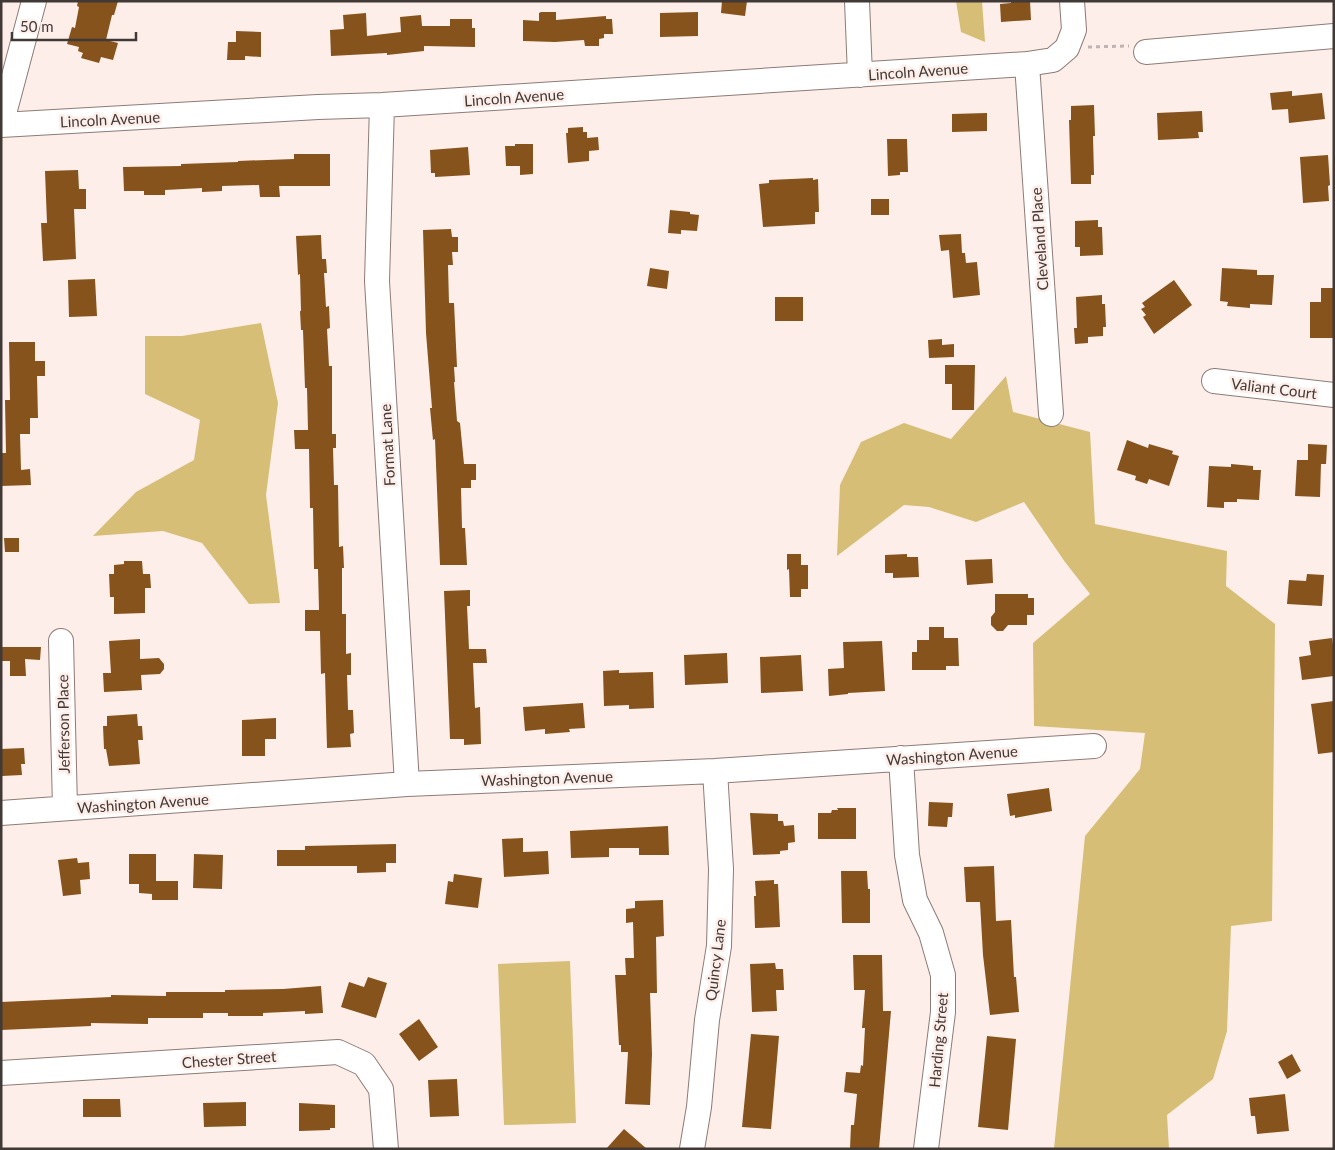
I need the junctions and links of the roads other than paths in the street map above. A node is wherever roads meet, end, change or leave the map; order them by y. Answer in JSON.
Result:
{"nodes":[{"id":1,"x":34,"y":1,"type":"edge"},
{"id":2,"x":857,"y":1,"type":"edge"},
{"id":3,"x":1072,"y":1,"type":"edge"},
{"id":4,"x":1334,"y":36,"type":"edge"},
{"id":5,"x":1146,"y":52,"type":"road end"},
{"id":6,"x":1027,"y":64,"type":"junction"},
{"id":7,"x":860,"y":75,"type":"junction"},
{"id":8,"x":382,"y":105,"type":"junction"},
{"id":9,"x":1,"y":125,"type":"edge"},
{"id":10,"x":1214,"y":381,"type":"dead end"},
{"id":11,"x":1334,"y":395,"type":"edge"},
{"id":12,"x":1050,"y":414,"type":"dead end"},
{"id":13,"x":61,"y":641,"type":"dead end"},
{"id":14,"x":1094,"y":746,"type":"dead end"},
{"id":15,"x":901,"y":758,"type":"junction"},
{"id":16,"x":716,"y":771,"type":"junction"},
{"id":17,"x":406,"y":784,"type":"junction"},
{"id":18,"x":64,"y":808,"type":"junction"},
{"id":19,"x":1,"y":812,"type":"edge"},
{"id":20,"x":1,"y":1074,"type":"edge"},
{"id":21,"x":386,"y":1149,"type":"edge"},
{"id":22,"x":692,"y":1149,"type":"edge"},
{"id":23,"x":926,"y":1149,"type":"edge"}],
"edges":[{"from":1,"to":9,"type":"street"},
{"from":2,"to":7,"type":"street"},
{"from":3,"to":6,"type":"street","name":"Lincoln Avenue"},
{"from":4,"to":5,"type":"street"},
{"from":6,"to":7,"type":"street","name":"Lincoln Avenue"},
{"from":6,"to":12,"type":"street","name":"Cleveland Place"},
{"from":7,"to":8,"type":"street","name":"Lincoln Avenue"},
{"from":8,"to":9,"type":"street","name":"Lincoln Avenue"},
{"from":8,"to":17,"type":"street","name":"Format Lane"},
{"from":10,"to":11,"type":"street","name":"Valiant Court"},
{"from":13,"to":18,"type":"street","name":"Jefferson Place"},
{"from":14,"to":15,"type":"street","name":"Washington Avenue"},
{"from":15,"to":16,"type":"street","name":"Washington Avenue"},
{"from":15,"to":23,"type":"street","name":"Harding Street"},
{"from":16,"to":17,"type":"street","name":"Washington Avenue"},
{"from":16,"to":22,"type":"street","name":"Quincy Lane"},
{"from":17,"to":18,"type":"street","name":"Washington Avenue"},
{"from":18,"to":19,"type":"street","name":"Washington Avenue"},
{"from":20,"to":21,"type":"street","name":"Chester Street"}]}
